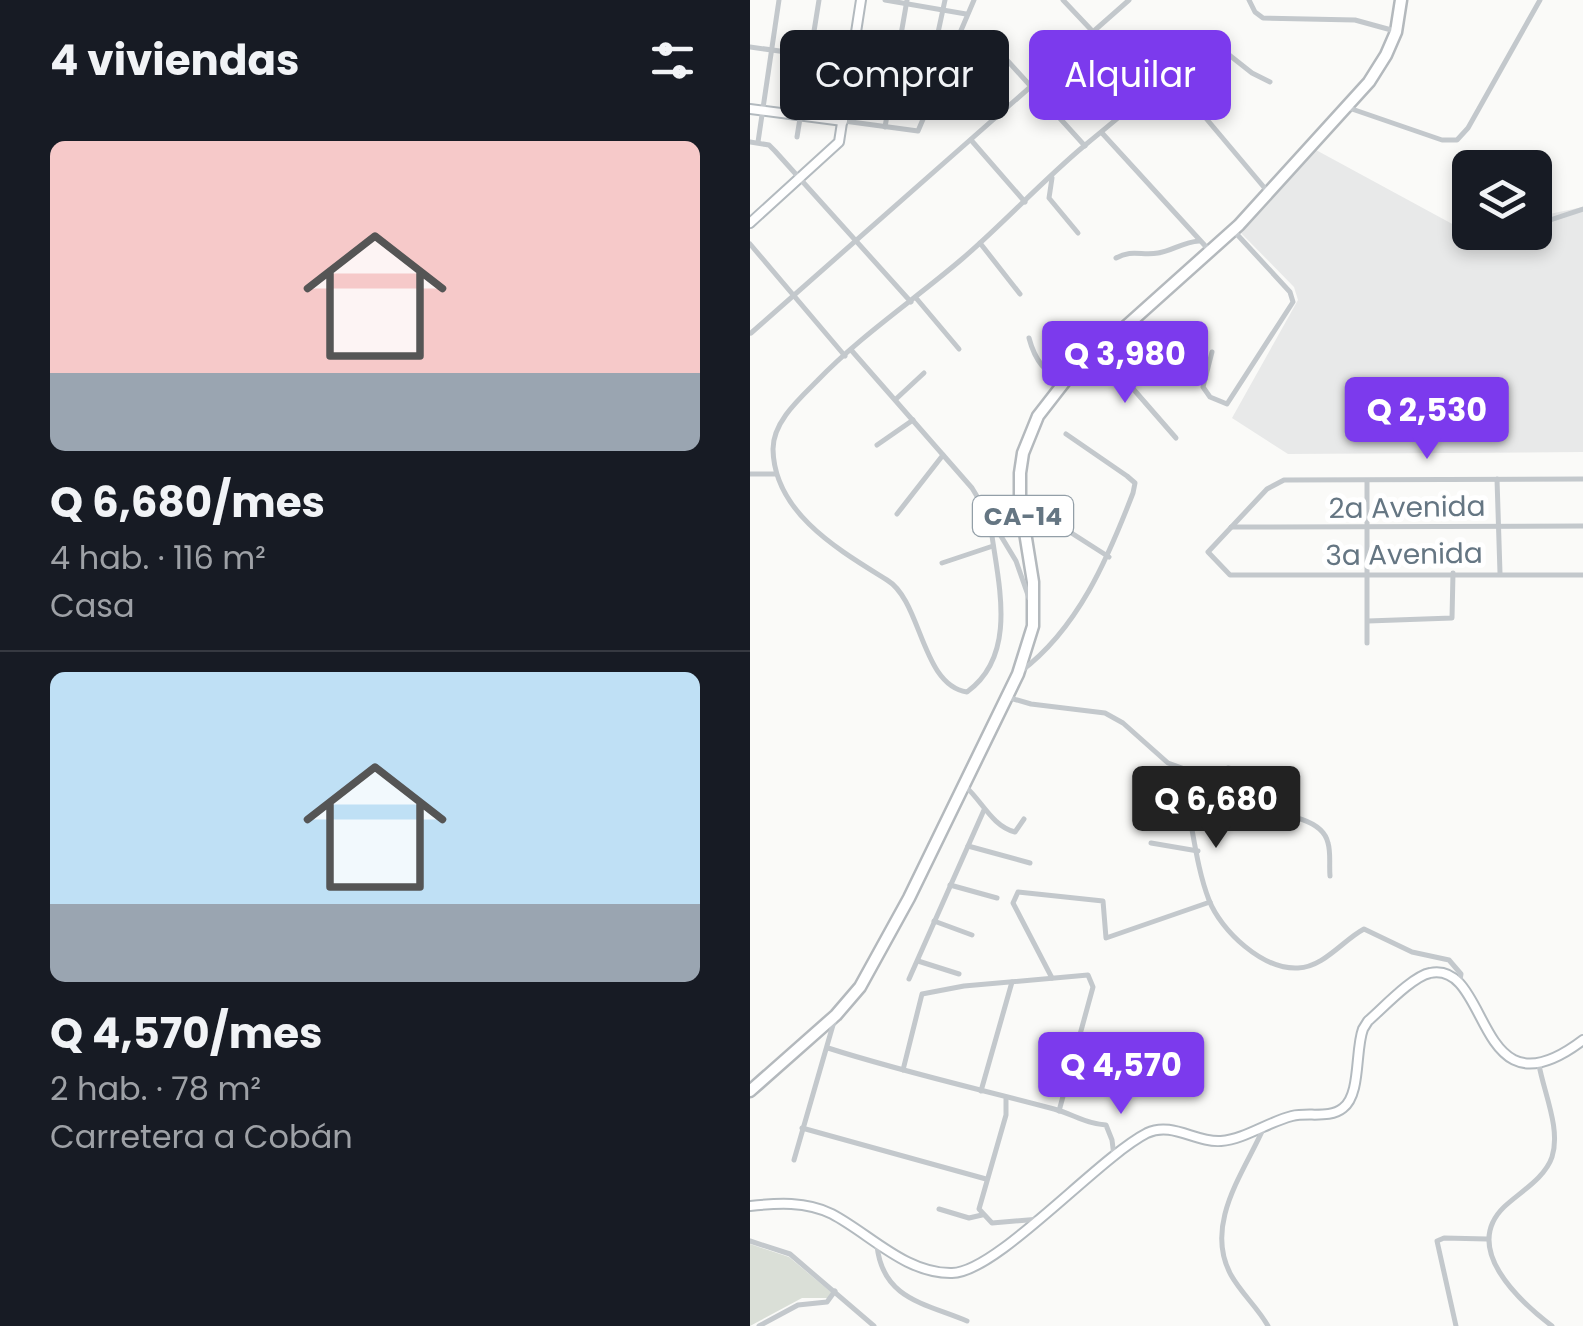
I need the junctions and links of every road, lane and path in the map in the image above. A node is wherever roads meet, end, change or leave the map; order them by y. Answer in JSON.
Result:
{"nodes":[{"id":1,"x":779,"y":0,"type":"edge"},
{"id":2,"x":819,"y":0,"type":"edge"},
{"id":3,"x":861,"y":0,"type":"edge"},
{"id":4,"x":885,"y":0,"type":"edge"},
{"id":5,"x":945,"y":0,"type":"edge"},
{"id":6,"x":974,"y":0,"type":"edge"},
{"id":7,"x":1062,"y":0,"type":"edge"},
{"id":8,"x":1129,"y":0,"type":"edge"},
{"id":9,"x":1249,"y":0,"type":"edge"},
{"id":10,"x":1401,"y":0,"type":"edge"},
{"id":11,"x":1540,"y":0,"type":"edge"},
{"id":12,"x":907,"y":1,"type":"edge"},
{"id":13,"x":944,"y":9,"type":"junction"},
{"id":14,"x":967,"y":14,"type":"junction"},
{"id":15,"x":815,"y":30,"type":"edge"},
{"id":16,"x":857,"y":30,"type":"edge"},
{"id":17,"x":902,"y":30,"type":"edge"},
{"id":18,"x":939,"y":30,"type":"edge"},
{"id":19,"x":961,"y":30,"type":"edge"},
{"id":20,"x":1090,"y":30,"type":"edge"},
{"id":21,"x":1094,"y":30,"type":"edge"},
{"id":22,"x":1396,"y":32,"type":"junction"},
{"id":23,"x":750,"y":47,"type":"edge"},
{"id":24,"x":772,"y":50,"type":"junction"},
{"id":25,"x":780,"y":51,"type":"edge"},
{"id":26,"x":1231,"y":58,"type":"edge"},
{"id":27,"x":1009,"y":62,"type":"edge"},
{"id":28,"x":1270,"y":82,"type":"dead end"},
{"id":29,"x":1029,"y":84,"type":"edge"},
{"id":30,"x":1029,"y":90,"type":"edge"},
{"id":31,"x":1346,"y":108,"type":"junction"},
{"id":32,"x":750,"y":109,"type":"edge"},
{"id":33,"x":764,"y":112,"type":"junction"},
{"id":34,"x":780,"y":114,"type":"edge"},
{"id":35,"x":801,"y":120,"type":"edge"},
{"id":36,"x":835,"y":120,"type":"edge"},
{"id":37,"x":886,"y":120,"type":"edge"},
{"id":38,"x":923,"y":120,"type":"edge"},
{"id":39,"x":1062,"y":120,"type":"edge"},
{"id":40,"x":1117,"y":120,"type":"edge"},
{"id":41,"x":1207,"y":120,"type":"edge"},
{"id":42,"x":843,"y":121,"type":"junction"},
{"id":43,"x":885,"y":127,"type":"junction"},
{"id":44,"x":1102,"y":133,"type":"junction"},
{"id":45,"x":797,"y":138,"type":"dead end"},
{"id":46,"x":970,"y":140,"type":"junction"},
{"id":47,"x":754,"y":142,"type":"edge"},
{"id":48,"x":1085,"y":146,"type":"junction"},
{"id":49,"x":1052,"y":176,"type":"junction"},
{"id":50,"x":802,"y":178,"type":"junction"},
{"id":51,"x":1268,"y":192,"type":"junction"},
{"id":52,"x":1025,"y":202,"type":"junction"},
{"id":53,"x":1583,"y":209,"type":"edge"},
{"id":54,"x":1552,"y":220,"type":"edge"},
{"id":55,"x":750,"y":223,"type":"edge"},
{"id":56,"x":1233,"y":230,"type":"junction"},
{"id":57,"x":1078,"y":233,"type":"dead end"},
{"id":58,"x":854,"y":241,"type":"junction"},
{"id":59,"x":1200,"y":241,"type":"junction"},
{"id":60,"x":750,"y":244,"type":"edge"},
{"id":61,"x":980,"y":244,"type":"junction"},
{"id":62,"x":1210,"y":252,"type":"junction"},
{"id":63,"x":1116,"y":258,"type":"dead end"},
{"id":64,"x":1020,"y":294,"type":"dead end"},
{"id":65,"x":793,"y":295,"type":"junction"},
{"id":66,"x":914,"y":300,"type":"junction"},
{"id":67,"x":751,"y":332,"type":"edge"},
{"id":68,"x":1028,"y":338,"type":"dead end"},
{"id":69,"x":959,"y":349,"type":"dead end"},
{"id":70,"x":852,"y":350,"type":"junction"},
{"id":71,"x":1099,"y":350,"type":"junction"},
{"id":72,"x":1212,"y":352,"type":"dead end"},
{"id":73,"x":846,"y":356,"type":"junction"},
{"id":74,"x":924,"y":373,"type":"dead end"},
{"id":75,"x":1066,"y":380,"type":"junction"},
{"id":76,"x":896,"y":399,"type":"junction"},
{"id":77,"x":912,"y":420,"type":"junction"},
{"id":78,"x":1066,"y":434,"type":"dead end"},
{"id":79,"x":1176,"y":438,"type":"dead end"},
{"id":80,"x":877,"y":444,"type":"dead end"},
{"id":81,"x":943,"y":455,"type":"junction"},
{"id":82,"x":750,"y":474,"type":"edge"},
{"id":83,"x":776,"y":474,"type":"junction"},
{"id":84,"x":1498,"y":479,"type":"junction"},
{"id":85,"x":1583,"y":479,"type":"edge"},
{"id":86,"x":1368,"y":481,"type":"junction"},
{"id":87,"x":1020,"y":500,"type":"junction"},
{"id":88,"x":896,"y":514,"type":"dead end"},
{"id":89,"x":990,"y":521,"type":"junction"},
{"id":90,"x":1498,"y":526,"type":"junction"},
{"id":91,"x":1583,"y":526,"type":"edge"},
{"id":92,"x":1231,"y":528,"type":"junction"},
{"id":93,"x":1367,"y":528,"type":"junction"},
{"id":94,"x":993,"y":546,"type":"junction"},
{"id":95,"x":1108,"y":557,"type":"junction"},
{"id":96,"x":942,"y":562,"type":"dead end"},
{"id":97,"x":1500,"y":572,"type":"junction"},
{"id":98,"x":1453,"y":573,"type":"junction"},
{"id":99,"x":1368,"y":574,"type":"junction"},
{"id":100,"x":1583,"y":575,"type":"edge"},
{"id":101,"x":1032,"y":612,"type":"junction"},
{"id":102,"x":1368,"y":622,"type":"junction"},
{"id":103,"x":1368,"y":643,"type":"dead end"},
{"id":104,"x":1018,"y":674,"type":"junction"},
{"id":105,"x":1007,"y":697,"type":"junction"},
{"id":106,"x":965,"y":786,"type":"junction"},
{"id":107,"x":1290,"y":792,"type":"dead end"},
{"id":108,"x":984,"y":810,"type":"junction"},
{"id":109,"x":1024,"y":819,"type":"dead end"},
{"id":110,"x":1151,"y":843,"type":"dead end"},
{"id":111,"x":968,"y":846,"type":"junction"},
{"id":112,"x":1198,"y":851,"type":"junction"},
{"id":113,"x":1030,"y":864,"type":"dead end"},
{"id":114,"x":1330,"y":876,"type":"dead end"},
{"id":115,"x":950,"y":885,"type":"junction"},
{"id":116,"x":997,"y":898,"type":"dead end"},
{"id":117,"x":1210,"y":902,"type":"junction"},
{"id":118,"x":934,"y":921,"type":"junction"},
{"id":119,"x":972,"y":936,"type":"dead end"},
{"id":120,"x":918,"y":961,"type":"junction"},
{"id":121,"x":959,"y":974,"type":"dead end"},
{"id":122,"x":909,"y":978,"type":"dead end"},
{"id":123,"x":1052,"y":978,"type":"junction"},
{"id":124,"x":1012,"y":982,"type":"junction"},
{"id":125,"x":1459,"y":985,"type":"junction"},
{"id":126,"x":836,"y":1016,"type":"junction"},
{"id":127,"x":1583,"y":1040,"type":"edge"},
{"id":128,"x":828,"y":1048,"type":"junction"},
{"id":129,"x":1539,"y":1065,"type":"junction"},
{"id":130,"x":902,"y":1070,"type":"junction"},
{"id":131,"x":750,"y":1091,"type":"edge"},
{"id":132,"x":981,"y":1091,"type":"junction"},
{"id":133,"x":1006,"y":1099,"type":"junction"},
{"id":134,"x":1059,"y":1111,"type":"junction"},
{"id":135,"x":1266,"y":1124,"type":"junction"},
{"id":136,"x":802,"y":1128,"type":"junction"},
{"id":137,"x":1114,"y":1156,"type":"junction"},
{"id":138,"x":794,"y":1160,"type":"dead end"},
{"id":139,"x":986,"y":1179,"type":"junction"},
{"id":140,"x":750,"y":1206,"type":"edge"},
{"id":141,"x":939,"y":1208,"type":"dead end"},
{"id":142,"x":982,"y":1215,"type":"junction"},
{"id":143,"x":1041,"y":1219,"type":"junction"},
{"id":144,"x":1486,"y":1239,"type":"junction"},
{"id":145,"x":750,"y":1241,"type":"edge"},
{"id":146,"x":877,"y":1246,"type":"junction"},
{"id":147,"x":835,"y":1291,"type":"junction"},
{"id":148,"x":967,"y":1321,"type":"dead end"},
{"id":149,"x":759,"y":1326,"type":"edge"},
{"id":150,"x":874,"y":1326,"type":"edge"},
{"id":151,"x":1268,"y":1326,"type":"edge"},
{"id":152,"x":1456,"y":1326,"type":"edge"},
{"id":153,"x":1552,"y":1326,"type":"edge"}],
"edges":[{"from":1,"to":24,"type":"street"},
{"from":2,"to":15,"type":"street"},
{"from":3,"to":16,"type":"street"},
{"from":4,"to":12,"type":"street"},
{"from":5,"to":13,"type":"street"},
{"from":6,"to":14,"type":"street"},
{"from":7,"to":20,"type":"street"},
{"from":8,"to":21,"type":"street"},
{"from":9,"to":22,"type":"street"},
{"from":10,"to":22,"type":"highway","number":"CA-14"},
{"from":11,"to":31,"type":"street"},
{"from":12,"to":13,"type":"street"},
{"from":12,"to":17,"type":"street"},
{"from":13,"to":14,"type":"street"},
{"from":13,"to":18,"type":"street"},
{"from":14,"to":19,"type":"street"},
{"from":22,"to":31,"type":"highway","number":"CA-14"},
{"from":23,"to":24,"type":"street"},
{"from":24,"to":25,"type":"street"},
{"from":24,"to":33,"type":"street"},
{"from":26,"to":28,"type":"street"},
{"from":27,"to":29,"type":"street"},
{"from":30,"to":46,"type":"street"},
{"from":31,"to":51,"type":"highway","number":"CA-14"},
{"from":32,"to":33,"type":"street"},
{"from":33,"to":34,"type":"street"},
{"from":33,"to":47,"type":"street"},
{"from":35,"to":45,"type":"street"},
{"from":36,"to":42,"type":"street"},
{"from":37,"to":43,"type":"street"},
{"from":38,"to":43,"type":"street"},
{"from":39,"to":48,"type":"street"},
{"from":40,"to":44,"type":"street"},
{"from":41,"to":51,"type":"street"},
{"from":42,"to":43,"type":"street"},
{"from":42,"to":50,"type":"street"},
{"from":44,"to":48,"type":"street"},
{"from":44,"to":59,"type":"street"},
{"from":46,"to":52,"type":"street"},
{"from":46,"to":58,"type":"street"},
{"from":47,"to":50,"type":"street"},
{"from":48,"to":49,"type":"street"},
{"from":49,"to":52,"type":"street"},
{"from":49,"to":57,"type":"street"},
{"from":50,"to":55,"type":"street"},
{"from":50,"to":58,"type":"street"},
{"from":51,"to":56,"type":"highway","number":"CA-14"},
{"from":52,"to":61,"type":"street"},
{"from":53,"to":54,"type":"street"},
{"from":56,"to":62,"type":"highway","number":"CA-14"},
{"from":56,"to":72,"type":"street"},
{"from":58,"to":65,"type":"street"},
{"from":58,"to":66,"type":"street"},
{"from":59,"to":62,"type":"street"},
{"from":59,"to":63,"type":"street"},
{"from":60,"to":65,"type":"street"},
{"from":61,"to":64,"type":"street"},
{"from":61,"to":66,"type":"street"},
{"from":62,"to":71,"type":"highway","number":"CA-14"},
{"from":65,"to":67,"type":"street"},
{"from":65,"to":73,"type":"street"},
{"from":66,"to":69,"type":"street"},
{"from":66,"to":70,"type":"street"},
{"from":68,"to":75,"type":"street"},
{"from":70,"to":73,"type":"street"},
{"from":70,"to":76,"type":"street"},
{"from":71,"to":75,"type":"highway","number":"CA-14"},
{"from":71,"to":79,"type":"street"},
{"from":73,"to":83,"type":"street"},
{"from":74,"to":76,"type":"street"},
{"from":75,"to":87,"type":"highway","number":"CA-14"},
{"from":76,"to":77,"type":"street"},
{"from":77,"to":80,"type":"street"},
{"from":77,"to":81,"type":"street"},
{"from":78,"to":95,"type":"street"},
{"from":81,"to":88,"type":"street"},
{"from":81,"to":89,"type":"street"},
{"from":82,"to":83,"type":"street"},
{"from":83,"to":94,"type":"street"},
{"from":84,"to":85,"type":"street"},
{"from":84,"to":86,"type":"street"},
{"from":84,"to":90,"type":"street"},
{"from":86,"to":92,"type":"street"},
{"from":86,"to":93,"type":"street"},
{"from":87,"to":95,"type":"street"},
{"from":87,"to":101,"type":"highway","number":"CA-14"},
{"from":89,"to":94,"type":"street"},
{"from":89,"to":101,"type":"street"},
{"from":90,"to":91,"type":"street","name":"2a Avenida"},
{"from":90,"to":93,"type":"street","name":"2a Avenida"},
{"from":90,"to":97,"type":"street"},
{"from":92,"to":93,"type":"street","name":"2a Avenida"},
{"from":92,"to":99,"type":"street","name":"3a Avenida"},
{"from":93,"to":99,"type":"street"},
{"from":94,"to":96,"type":"street"},
{"from":95,"to":104,"type":"street"},
{"from":97,"to":98,"type":"street","name":"3a Avenida"},
{"from":97,"to":100,"type":"street","name":"3a Avenida"},
{"from":98,"to":99,"type":"street","name":"3a Avenida"},
{"from":98,"to":102,"type":"street"},
{"from":99,"to":102,"type":"street"},
{"from":101,"to":104,"type":"highway","number":"CA-14"},
{"from":102,"to":103,"type":"street"},
{"from":104,"to":105,"type":"highway","number":"CA-14"},
{"from":105,"to":106,"type":"highway","number":"CA-14"},
{"from":105,"to":107,"type":"street"},
{"from":106,"to":108,"type":"street"},
{"from":106,"to":126,"type":"highway","number":"CA-14"},
{"from":108,"to":109,"type":"street"},
{"from":108,"to":111,"type":"street"},
{"from":110,"to":112,"type":"street"},
{"from":111,"to":113,"type":"street"},
{"from":111,"to":115,"type":"street"},
{"from":112,"to":114,"type":"street"},
{"from":112,"to":117,"type":"street"},
{"from":115,"to":116,"type":"street"},
{"from":115,"to":118,"type":"street"},
{"from":117,"to":123,"type":"street"},
{"from":117,"to":125,"type":"street"},
{"from":118,"to":119,"type":"street"},
{"from":118,"to":120,"type":"street"},
{"from":120,"to":121,"type":"street"},
{"from":120,"to":122,"type":"street"},
{"from":123,"to":124,"type":"street"},
{"from":123,"to":134,"type":"street"},
{"from":124,"to":130,"type":"street"},
{"from":124,"to":132,"type":"street"},
{"from":125,"to":129,"type":"street"},
{"from":125,"to":135,"type":"street"},
{"from":126,"to":128,"type":"street"},
{"from":126,"to":131,"type":"highway","number":"CA-14"},
{"from":127,"to":129,"type":"street"},
{"from":128,"to":130,"type":"street"},
{"from":128,"to":136,"type":"street"},
{"from":129,"to":144,"type":"street"},
{"from":130,"to":132,"type":"street"},
{"from":132,"to":133,"type":"street"},
{"from":133,"to":134,"type":"street"},
{"from":133,"to":139,"type":"street"},
{"from":134,"to":137,"type":"street"},
{"from":135,"to":137,"type":"street"},
{"from":135,"to":151,"type":"street"},
{"from":136,"to":138,"type":"street"},
{"from":136,"to":139,"type":"street"},
{"from":137,"to":143,"type":"street"},
{"from":139,"to":142,"type":"street"},
{"from":140,"to":146,"type":"street"},
{"from":141,"to":142,"type":"street"},
{"from":142,"to":143,"type":"street"},
{"from":143,"to":146,"type":"street"},
{"from":144,"to":152,"type":"street"},
{"from":144,"to":153,"type":"street"},
{"from":145,"to":147,"type":"street"},
{"from":146,"to":148,"type":"street"},
{"from":147,"to":149,"type":"street"},
{"from":147,"to":150,"type":"street"}]}
